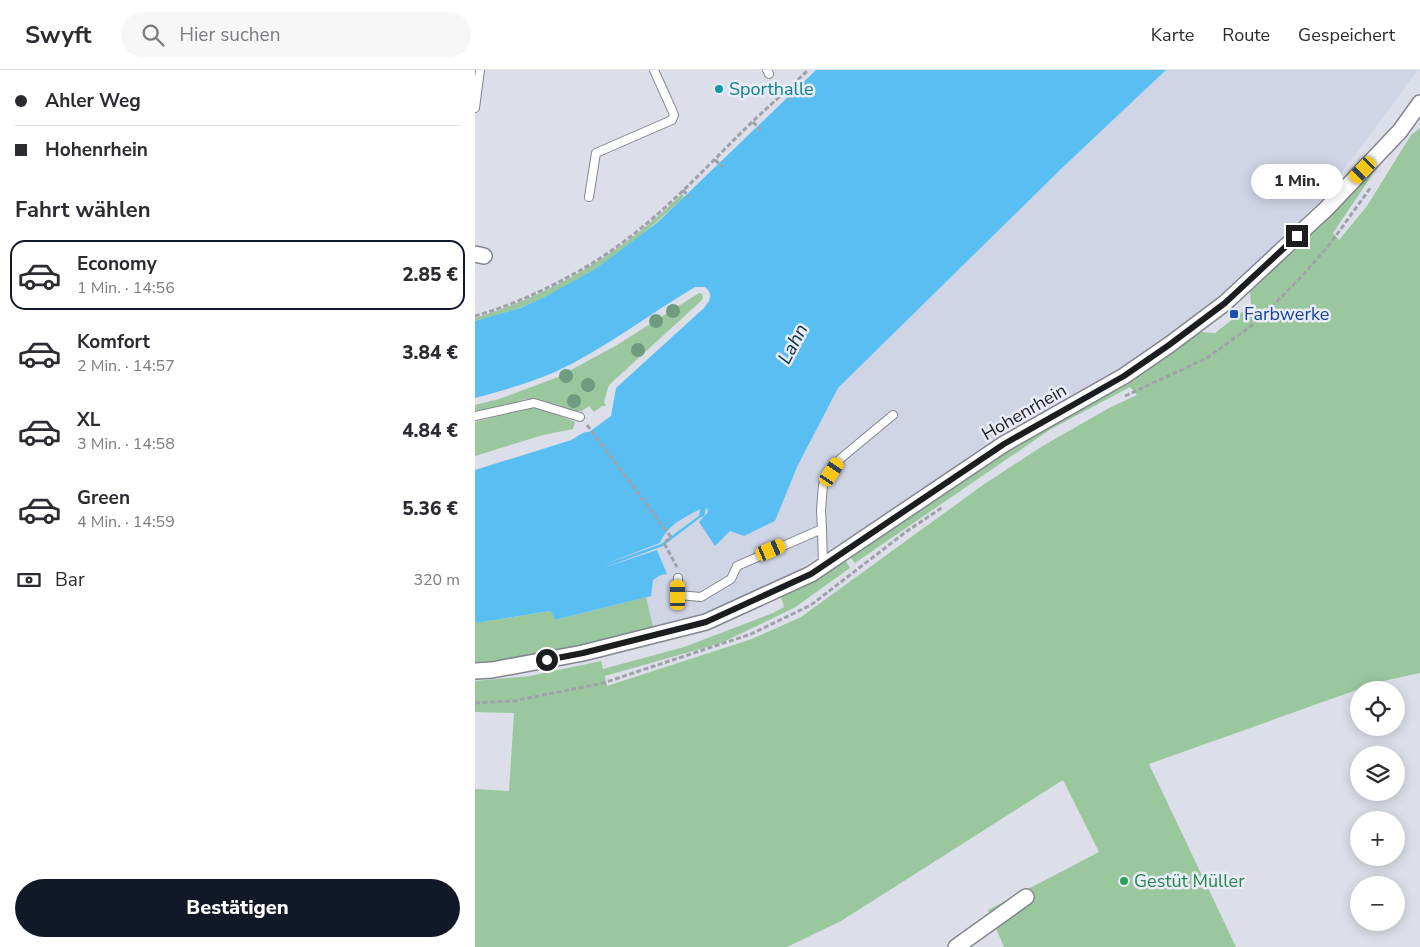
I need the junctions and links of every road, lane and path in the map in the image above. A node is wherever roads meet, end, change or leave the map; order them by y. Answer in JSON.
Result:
{"nodes":[{"id":1,"x":480,"y":70,"type":"edge"},
{"id":2,"x":654,"y":70,"type":"edge"},
{"id":3,"x":808,"y":70,"type":"edge"},
{"id":4,"x":785,"y":93,"type":"junction"},
{"id":5,"x":792,"y":100,"type":"dead end"},
{"id":6,"x":475,"y":108,"type":"edge"},
{"id":7,"x":1418,"y":111,"type":"edge"},
{"id":8,"x":753,"y":122,"type":"junction"},
{"id":9,"x":761,"y":130,"type":"dead end"},
{"id":10,"x":715,"y":160,"type":"junction"},
{"id":11,"x":723,"y":167,"type":"dead end"},
{"id":12,"x":683,"y":190,"type":"junction"},
{"id":13,"x":589,"y":197,"type":"dead end"},
{"id":14,"x":689,"y":198,"type":"dead end"},
{"id":15,"x":475,"y":316,"type":"edge"},
{"id":16,"x":893,"y":415,"type":"dead end"},
{"id":17,"x":475,"y":416,"type":"edge"},
{"id":18,"x":583,"y":420,"type":"joint"},
{"id":19,"x":822,"y":529,"type":"junction"},
{"id":20,"x":823,"y":566,"type":"junction"},
{"id":21,"x":678,"y":578,"type":"joint"},
{"id":22,"x":475,"y":671,"type":"edge"},
{"id":23,"x":1026,"y":897,"type":"dead end"},
{"id":24,"x":956,"y":947,"type":"edge"}],
"edges":[{"from":1,"to":6,"type":"lane"},
{"from":2,"to":13,"type":"lane"},
{"from":3,"to":4,"type":"path"},
{"from":4,"to":5,"type":"path"},
{"from":4,"to":8,"type":"path"},
{"from":7,"to":20,"type":"street","name":"Hohenrhein"},
{"from":8,"to":9,"type":"path"},
{"from":8,"to":10,"type":"path"},
{"from":10,"to":11,"type":"path"},
{"from":10,"to":12,"type":"path"},
{"from":12,"to":14,"type":"path"},
{"from":12,"to":15,"type":"path"},
{"from":16,"to":19,"type":"lane"},
{"from":17,"to":18,"type":"lane"},
{"from":18,"to":21,"type":"path"},
{"from":19,"to":20,"type":"lane"},
{"from":19,"to":21,"type":"lane"},
{"from":20,"to":22,"type":"street","name":"Hohenrhein"},
{"from":23,"to":24,"type":"street"}]}
